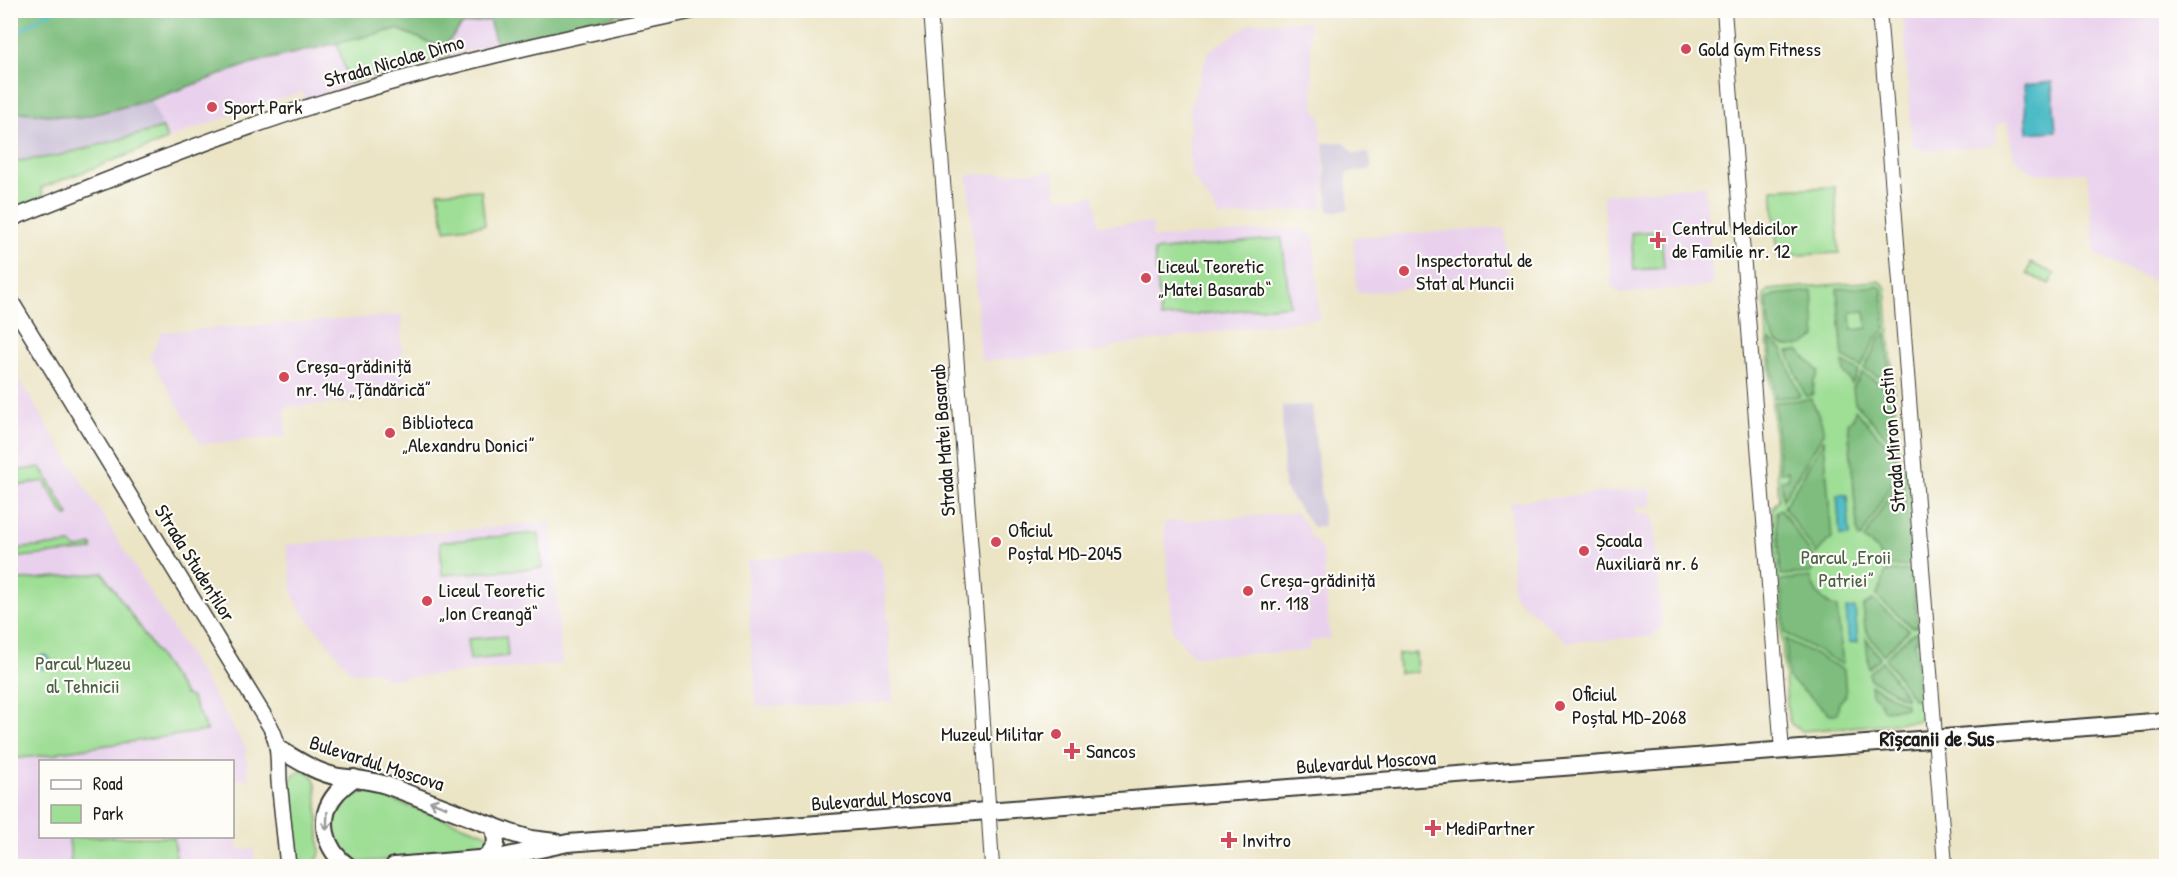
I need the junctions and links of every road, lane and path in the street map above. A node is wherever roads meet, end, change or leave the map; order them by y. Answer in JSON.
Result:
{"nodes":[{"id":1,"x":696,"y":10,"type":"edge"},
{"id":2,"x":930,"y":10,"type":"edge"},
{"id":3,"x":1724,"y":10,"type":"edge"},
{"id":4,"x":1879,"y":10,"type":"edge"},
{"id":5,"x":10,"y":219,"type":"edge"},
{"id":6,"x":10,"y":300,"type":"edge"},
{"id":7,"x":2166,"y":721,"type":"edge"},
{"id":8,"x":1935,"y":739,"type":"junction"},
{"id":9,"x":279,"y":749,"type":"junction"},
{"id":10,"x":1782,"y":751,"type":"junction"},
{"id":11,"x":354,"y":778,"type":"junction"},
{"id":12,"x":988,"y":811,"type":"junction"},
{"id":13,"x":492,"y":825,"type":"junction"},
{"id":14,"x":568,"y":843,"type":"junction"},
{"id":15,"x":486,"y":858,"type":"junction"},
{"id":16,"x":288,"y":867,"type":"edge"},
{"id":17,"x":348,"y":867,"type":"edge"},
{"id":18,"x":394,"y":867,"type":"edge"},
{"id":19,"x":992,"y":867,"type":"edge"},
{"id":20,"x":1945,"y":867,"type":"edge"}],
"edges":[{"from":1,"to":5,"type":"main road","name":"Strada Nicolae Dimo"},
{"from":2,"to":12,"type":"street","name":"Strada Matei Basarab"},
{"from":3,"to":10,"type":"street"},
{"from":4,"to":8,"type":"street","name":"Strada Miron Costin"},
{"from":6,"to":9,"type":"main road","name":"Strada Studenților"},
{"from":7,"to":8,"type":"main road","name":"Bulevardul Moscova"},
{"from":8,"to":10,"type":"main road","name":"Bulevardul Moscova"},
{"from":8,"to":20,"type":"street","name":"Strada Miron Costin"},
{"from":9,"to":11,"type":"main road","name":"Bulevardul Moscova"},
{"from":9,"to":16,"type":"main road","name":"Strada Studenților"},
{"from":10,"to":12,"type":"main road","name":"Bulevardul Moscova"},
{"from":13,"to":11,"type":"main road","name":"Bulevardul Moscova","one_way":true},
{"from":11,"to":17,"type":"main road","one_way":true},
{"from":12,"to":14,"type":"main road","name":"Bulevardul Moscova"},
{"from":12,"to":19,"type":"street","name":"Strada Matei Basarab"},
{"from":13,"to":14,"type":"main road","name":"Bulevardul Moscova"},
{"from":13,"to":15,"type":"main road"},
{"from":14,"to":15,"type":"main road","name":"Bulevardul Moscova"},
{"from":15,"to":18,"type":"main road","name":"Bulevardul Moscova"}]}
